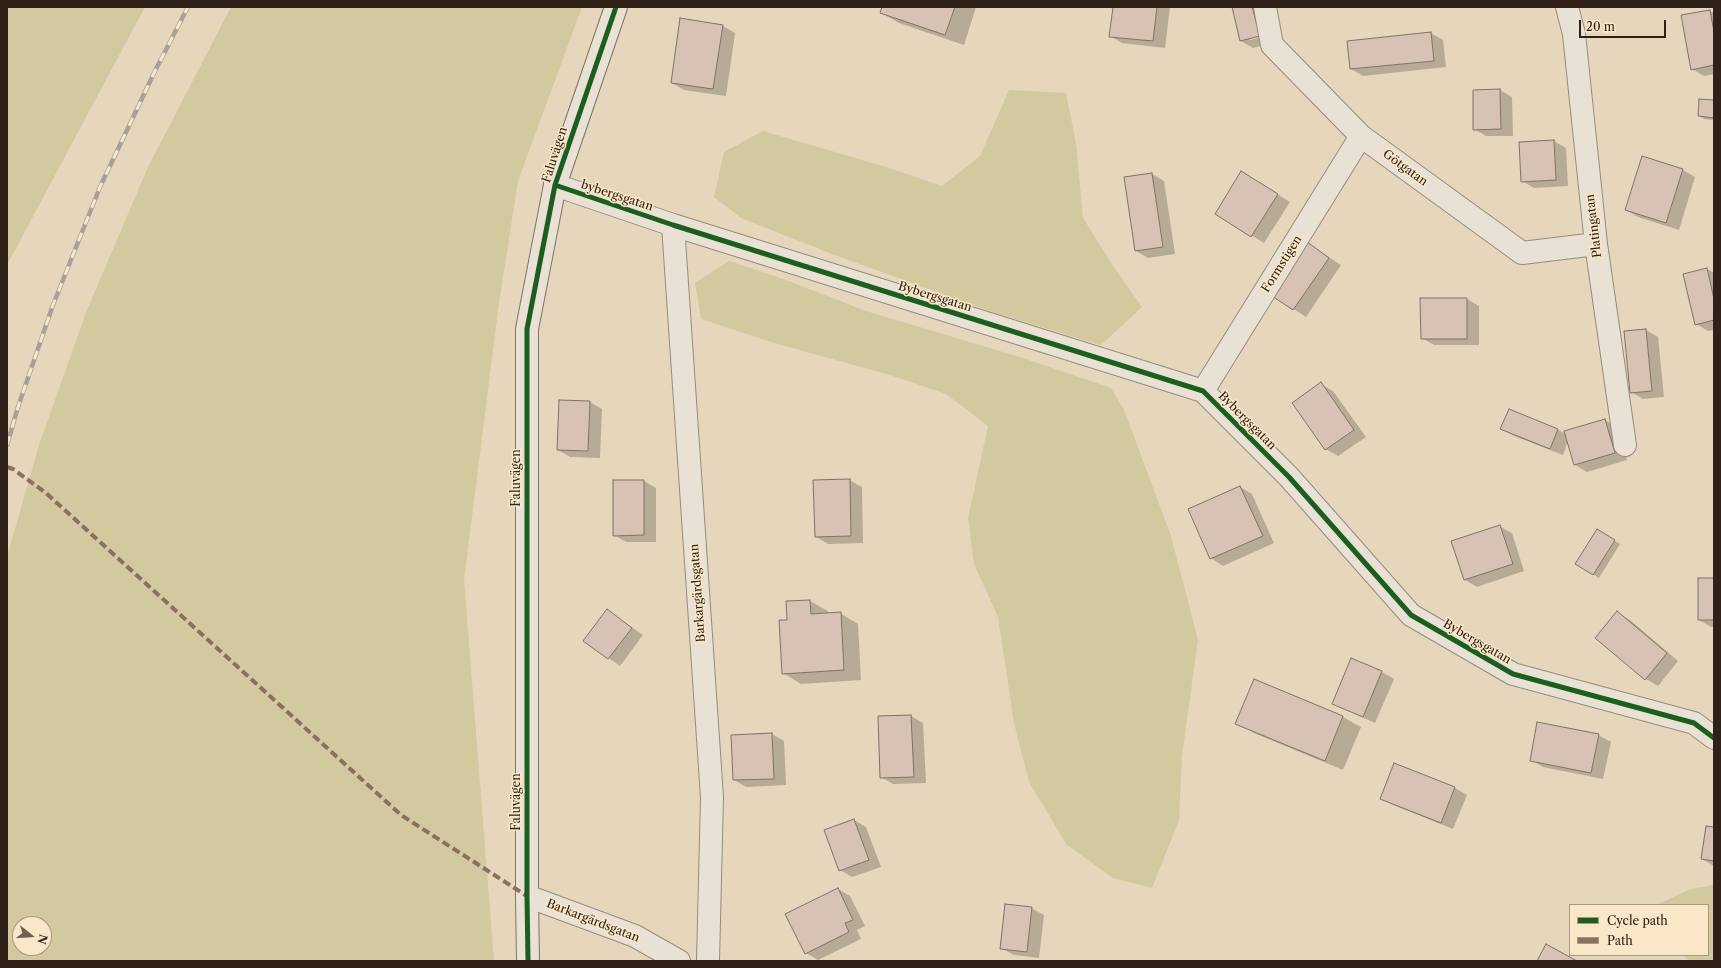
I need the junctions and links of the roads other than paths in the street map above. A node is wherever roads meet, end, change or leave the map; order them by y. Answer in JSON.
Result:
{"nodes":[{"id":1,"x":616,"y":7,"type":"edge"},
{"id":2,"x":1266,"y":7,"type":"edge"},
{"id":3,"x":1567,"y":7,"type":"edge"},
{"id":4,"x":1361,"y":136,"type":"junction"},
{"id":5,"x":555,"y":185,"type":"junction"},
{"id":6,"x":673,"y":225,"type":"junction"},
{"id":7,"x":1596,"y":244,"type":"junction"},
{"id":8,"x":1203,"y":391,"type":"junction"},
{"id":9,"x":1625,"y":445,"type":"dead end"},
{"id":10,"x":1714,"y":738,"type":"edge"},
{"id":11,"x":527,"y":896,"type":"junction"},
{"id":12,"x":528,"y":961,"type":"edge"},
{"id":13,"x":679,"y":961,"type":"edge"},
{"id":14,"x":708,"y":961,"type":"edge"}],
"edges":[{"from":1,"to":5,"type":"street","name":"Faluvägen"},
{"from":2,"to":4,"type":"street","name":"Götgatan"},
{"from":3,"to":7,"type":"street","name":"Platingatan"},
{"from":4,"to":7,"type":"street","name":"Götgatan"},
{"from":4,"to":8,"type":"street","name":"Formstigen"},
{"from":5,"to":6,"type":"street","name":"bybergsgatan"},
{"from":5,"to":11,"type":"street","name":"Faluvägen"},
{"from":6,"to":8,"type":"street","name":"Bybergsgatan"},
{"from":6,"to":14,"type":"street","name":"Barkargärdsgatan"},
{"from":7,"to":9,"type":"street","name":"Platingatan"},
{"from":8,"to":10,"type":"street","name":"Bybergsgatan"},
{"from":11,"to":12,"type":"street","name":"Faluvägen"},
{"from":11,"to":13,"type":"street","name":"Barkargärdsgatan"}]}
